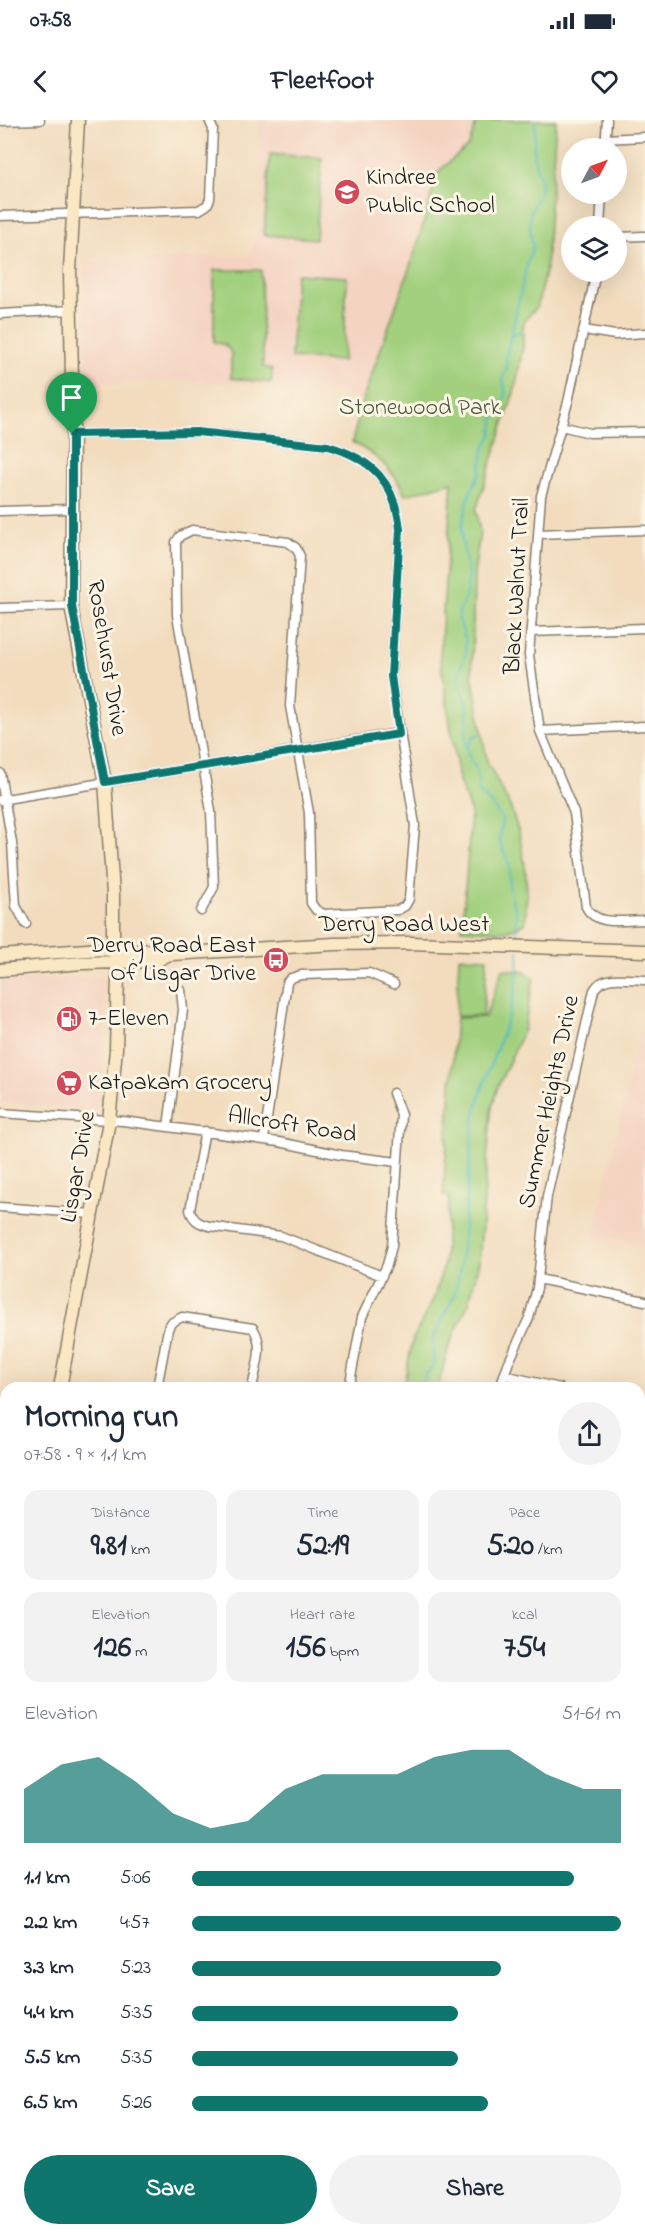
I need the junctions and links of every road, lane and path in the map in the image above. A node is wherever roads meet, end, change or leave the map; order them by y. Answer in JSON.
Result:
{"nodes":[{"id":1,"x":40,"y":120,"type":"edge"},
{"id":2,"x":78,"y":120,"type":"edge"},
{"id":3,"x":209,"y":120,"type":"edge"},
{"id":4,"x":607,"y":120,"type":"edge"},
{"id":5,"x":0,"y":121,"type":"edge"},
{"id":6,"x":645,"y":137,"type":"edge"},
{"id":7,"x":606,"y":138,"type":"edge"},
{"id":8,"x":627,"y":140,"type":"edge"},
{"id":9,"x":74,"y":214,"type":"junction"},
{"id":10,"x":0,"y":216,"type":"edge"},
{"id":11,"x":645,"y":236,"type":"edge"},
{"id":12,"x":627,"y":237,"type":"edge"},
{"id":13,"x":594,"y":282,"type":"edge"},
{"id":14,"x":72,"y":310,"type":"junction"},
{"id":15,"x":0,"y":314,"type":"edge"},
{"id":16,"x":584,"y":330,"type":"junction"},
{"id":17,"x":645,"y":333,"type":"edge"},
{"id":18,"x":561,"y":426,"type":"junction"},
{"id":19,"x":645,"y":432,"type":"edge"},
{"id":20,"x":72,"y":434,"type":"junction"},
{"id":21,"x":71,"y":509,"type":"junction"},
{"id":22,"x":0,"y":511,"type":"edge"},
{"id":23,"x":645,"y":530,"type":"edge"},
{"id":24,"x":538,"y":534,"type":"junction"},
{"id":25,"x":72,"y":606,"type":"junction"},
{"id":26,"x":0,"y":608,"type":"edge"},
{"id":27,"x":645,"y":628,"type":"edge"},
{"id":28,"x":531,"y":632,"type":"junction"},
{"id":29,"x":645,"y":726,"type":"edge"},
{"id":30,"x":540,"y":731,"type":"junction"},
{"id":31,"x":399,"y":734,"type":"junction"},
{"id":32,"x":299,"y":749,"type":"junction"},
{"id":33,"x":203,"y":765,"type":"junction"},
{"id":34,"x":0,"y":773,"type":"edge"},
{"id":35,"x":105,"y":782,"type":"junction"},
{"id":36,"x":2,"y":799,"type":"edge"},
{"id":37,"x":201,"y":911,"type":"dead end"},
{"id":38,"x":645,"y":920,"type":"edge"},
{"id":39,"x":26,"y":924,"type":"dead end"},
{"id":40,"x":645,"y":951,"type":"edge"},
{"id":41,"x":0,"y":956,"type":"edge"},
{"id":42,"x":116,"y":957,"type":"junction"},
{"id":43,"x":0,"y":970,"type":"edge"},
{"id":44,"x":645,"y":980,"type":"edge"},
{"id":45,"x":394,"y":984,"type":"dead end"},
{"id":46,"x":181,"y":990,"type":"dead end"},
{"id":47,"x":393,"y":1093,"type":"dead end"},
{"id":48,"x":0,"y":1113,"type":"edge"},
{"id":49,"x":109,"y":1121,"type":"junction"},
{"id":50,"x":168,"y":1127,"type":"junction"},
{"id":51,"x":205,"y":1131,"type":"junction"},
{"id":52,"x":264,"y":1139,"type":"junction"},
{"id":53,"x":397,"y":1162,"type":"junction"},
{"id":54,"x":0,"y":1207,"type":"edge"},
{"id":55,"x":92,"y":1214,"type":"junction"},
{"id":56,"x":382,"y":1276,"type":"junction"},
{"id":57,"x":538,"y":1278,"type":"junction"},
{"id":58,"x":645,"y":1301,"type":"edge"},
{"id":59,"x":504,"y":1375,"type":"junction"},
{"id":60,"x":61,"y":1382,"type":"edge"},
{"id":61,"x":158,"y":1382,"type":"edge"},
{"id":62,"x":253,"y":1382,"type":"edge"},
{"id":63,"x":350,"y":1382,"type":"edge"},
{"id":64,"x":502,"y":1382,"type":"edge"},
{"id":65,"x":534,"y":1382,"type":"edge"}],
"edges":[{"from":1,"to":5,"type":"street"},
{"from":2,"to":9,"type":"street","name":"Rosehurst Drive"},
{"from":3,"to":9,"type":"street"},
{"from":4,"to":7,"type":"street"},
{"from":6,"to":8,"type":"street"},
{"from":9,"to":10,"type":"street"},
{"from":9,"to":14,"type":"street","name":"Rosehurst Drive"},
{"from":11,"to":12,"type":"street"},
{"from":13,"to":16,"type":"street","name":"Black Walnut Trail"},
{"from":14,"to":15,"type":"street"},
{"from":14,"to":20,"type":"street","name":"Rosehurst Drive"},
{"from":16,"to":17,"type":"street"},
{"from":16,"to":18,"type":"street","name":"Black Walnut Trail"},
{"from":18,"to":19,"type":"street"},
{"from":18,"to":24,"type":"street","name":"Black Walnut Trail"},
{"from":20,"to":21,"type":"street","name":"Rosehurst Drive"},
{"from":20,"to":31,"type":"street"},
{"from":21,"to":22,"type":"street"},
{"from":21,"to":25,"type":"street","name":"Rosehurst Drive"},
{"from":23,"to":24,"type":"street"},
{"from":24,"to":28,"type":"street","name":"Black Walnut Trail"},
{"from":25,"to":26,"type":"street"},
{"from":25,"to":35,"type":"street","name":"Rosehurst Drive"},
{"from":27,"to":28,"type":"street"},
{"from":28,"to":30,"type":"street","name":"Black Walnut Trail"},
{"from":29,"to":30,"type":"street"},
{"from":30,"to":38,"type":"street","name":"Black Walnut Trail"},
{"from":31,"to":32,"type":"street"},
{"from":31,"to":32,"type":"street"},
{"from":32,"to":33,"type":"street"},
{"from":32,"to":33,"type":"street"},
{"from":33,"to":35,"type":"street"},
{"from":33,"to":37,"type":"street"},
{"from":34,"to":36,"type":"street"},
{"from":35,"to":36,"type":"street"},
{"from":35,"to":42,"type":"street","name":"Rosehurst Drive"},
{"from":36,"to":39,"type":"street"},
{"from":40,"to":42,"type":"street","name":"Derry Road West"},
{"from":41,"to":42,"type":"street","name":"Derry Road West"},
{"from":42,"to":43,"type":"street","name":"Derry Road West"},
{"from":42,"to":49,"type":"street","name":"Lisgar Drive"},
{"from":44,"to":57,"type":"street","name":"Summer Heights Drive"},
{"from":45,"to":52,"type":"street"},
{"from":46,"to":50,"type":"street"},
{"from":47,"to":53,"type":"street"},
{"from":48,"to":49,"type":"street","name":"Allcroft Road"},
{"from":49,"to":50,"type":"street","name":"Allcroft Road"},
{"from":49,"to":55,"type":"street","name":"Lisgar Drive"},
{"from":50,"to":51,"type":"street","name":"Allcroft Road"},
{"from":51,"to":52,"type":"street","name":"Allcroft Road"},
{"from":51,"to":56,"type":"street"},
{"from":52,"to":53,"type":"street","name":"Allcroft Road"},
{"from":53,"to":56,"type":"street"},
{"from":54,"to":55,"type":"street"},
{"from":55,"to":60,"type":"street","name":"Lisgar Drive"},
{"from":56,"to":63,"type":"street"},
{"from":57,"to":58,"type":"street"},
{"from":57,"to":59,"type":"street","name":"Summer Heights Drive"},
{"from":59,"to":64,"type":"street","name":"Summer Heights Drive"},
{"from":59,"to":65,"type":"street"},
{"from":61,"to":62,"type":"street"}]}
